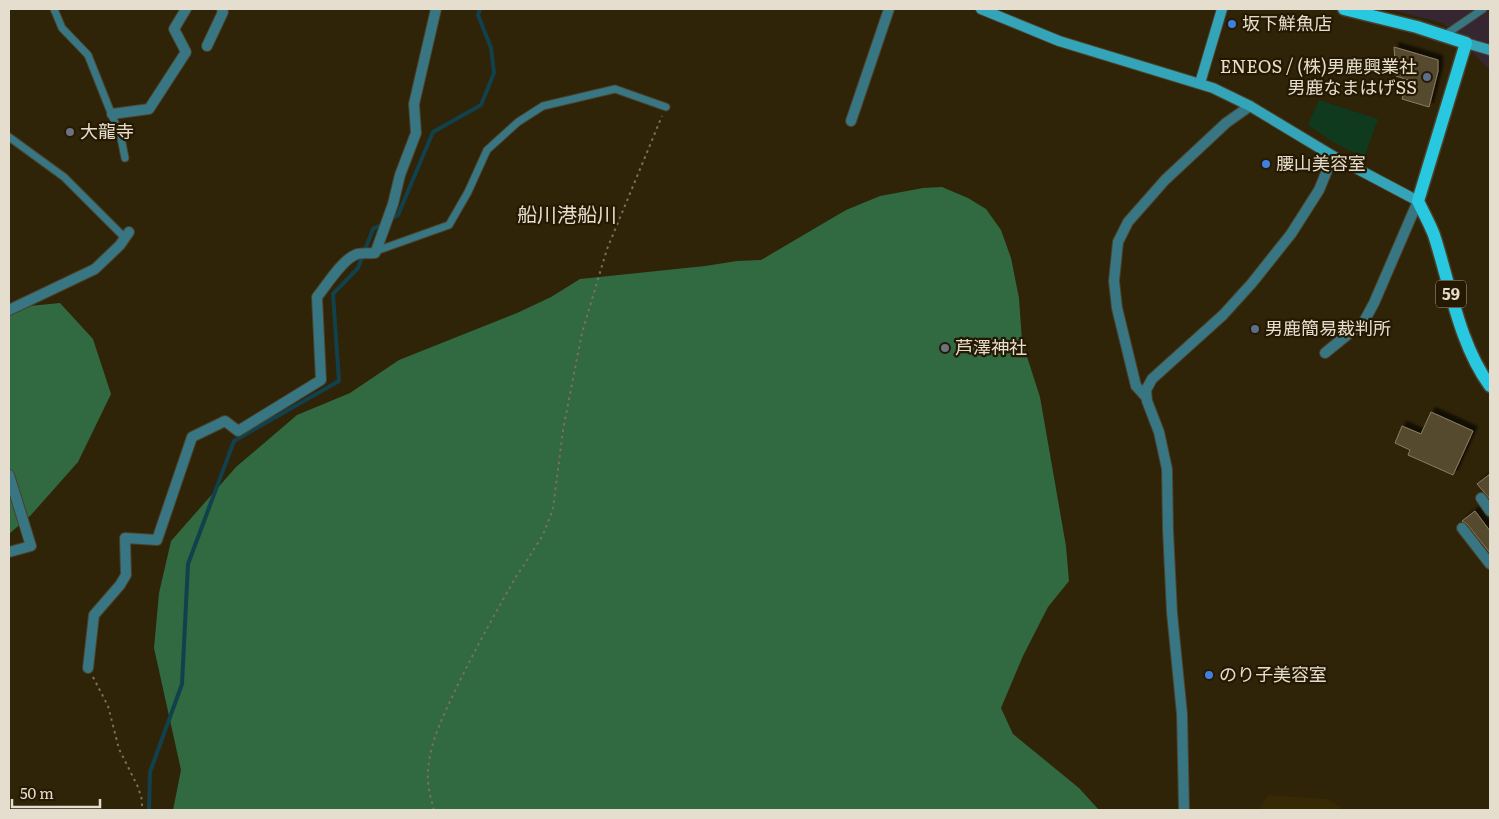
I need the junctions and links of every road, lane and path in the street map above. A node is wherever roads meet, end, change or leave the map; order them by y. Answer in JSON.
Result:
{"nodes":[{"id":1,"x":54,"y":9,"type":"edge"},
{"id":2,"x":186,"y":9,"type":"edge"},
{"id":3,"x":222,"y":9,"type":"edge"},
{"id":4,"x":436,"y":9,"type":"edge"},
{"id":5,"x":890,"y":9,"type":"edge"},
{"id":6,"x":982,"y":9,"type":"edge"},
{"id":7,"x":1222,"y":9,"type":"edge"},
{"id":8,"x":1344,"y":9,"type":"edge"},
{"id":9,"x":1483,"y":9,"type":"edge"},
{"id":10,"x":1445,"y":35,"type":"junction"},
{"id":11,"x":1466,"y":43,"type":"junction"},
{"id":12,"x":207,"y":46,"type":"dead end"},
{"id":13,"x":1490,"y":50,"type":"edge"},
{"id":14,"x":1200,"y":83,"type":"junction"},
{"id":15,"x":1250,"y":106,"type":"junction"},
{"id":16,"x":666,"y":107,"type":"joint"},
{"id":17,"x":112,"y":114,"type":"junction"},
{"id":18,"x":851,"y":121,"type":"dead end"},
{"id":19,"x":9,"y":136,"type":"edge"},
{"id":20,"x":1333,"y":156,"type":"junction"},
{"id":21,"x":125,"y":158,"type":"dead end"},
{"id":22,"x":1418,"y":201,"type":"junction"},
{"id":23,"x":127,"y":235,"type":"joint"},
{"id":24,"x":376,"y":250,"type":"junction"},
{"id":25,"x":9,"y":310,"type":"edge"},
{"id":26,"x":1325,"y":353,"type":"dead end"},
{"id":27,"x":1490,"y":386,"type":"edge"},
{"id":28,"x":1146,"y":397,"type":"junction"},
{"id":29,"x":9,"y":475,"type":"edge"},
{"id":30,"x":1481,"y":498,"type":"dead end"},
{"id":31,"x":1490,"y":510,"type":"edge"},
{"id":32,"x":1462,"y":528,"type":"dead end"},
{"id":33,"x":9,"y":552,"type":"edge"},
{"id":34,"x":1490,"y":564,"type":"edge"},
{"id":35,"x":88,"y":668,"type":"joint"},
{"id":36,"x":142,"y":810,"type":"edge"},
{"id":37,"x":434,"y":810,"type":"edge"},
{"id":38,"x":1184,"y":810,"type":"edge"}],
"edges":[{"from":1,"to":17,"type":"lane"},
{"from":2,"to":17,"type":"street"},
{"from":3,"to":12,"type":"street"},
{"from":4,"to":24,"type":"street"},
{"from":5,"to":18,"type":"street"},
{"from":6,"to":14,"type":"street"},
{"from":7,"to":14,"type":"street"},
{"from":8,"to":10,"type":"main road"},
{"from":9,"to":10,"type":"lane"},
{"from":10,"to":11,"type":"main road"},
{"from":11,"to":13,"type":"street"},
{"from":11,"to":22,"type":"main road"},
{"from":14,"to":15,"type":"street"},
{"from":15,"to":20,"type":"street"},
{"from":15,"to":28,"type":"street"},
{"from":16,"to":24,"type":"lane"},
{"from":16,"to":37,"type":"path"},
{"from":17,"to":21,"type":"lane"},
{"from":19,"to":23,"type":"lane"},
{"from":20,"to":22,"type":"street"},
{"from":20,"to":28,"type":"street"},
{"from":22,"to":26,"type":"street"},
{"from":22,"to":27,"type":"main road","number":"59"},
{"from":23,"to":25,"type":"street"},
{"from":24,"to":35,"type":"street"},
{"from":28,"to":38,"type":"street"},
{"from":29,"to":33,"type":"street"},
{"from":30,"to":31,"type":"street"},
{"from":32,"to":34,"type":"street"},
{"from":35,"to":36,"type":"path"}]}
